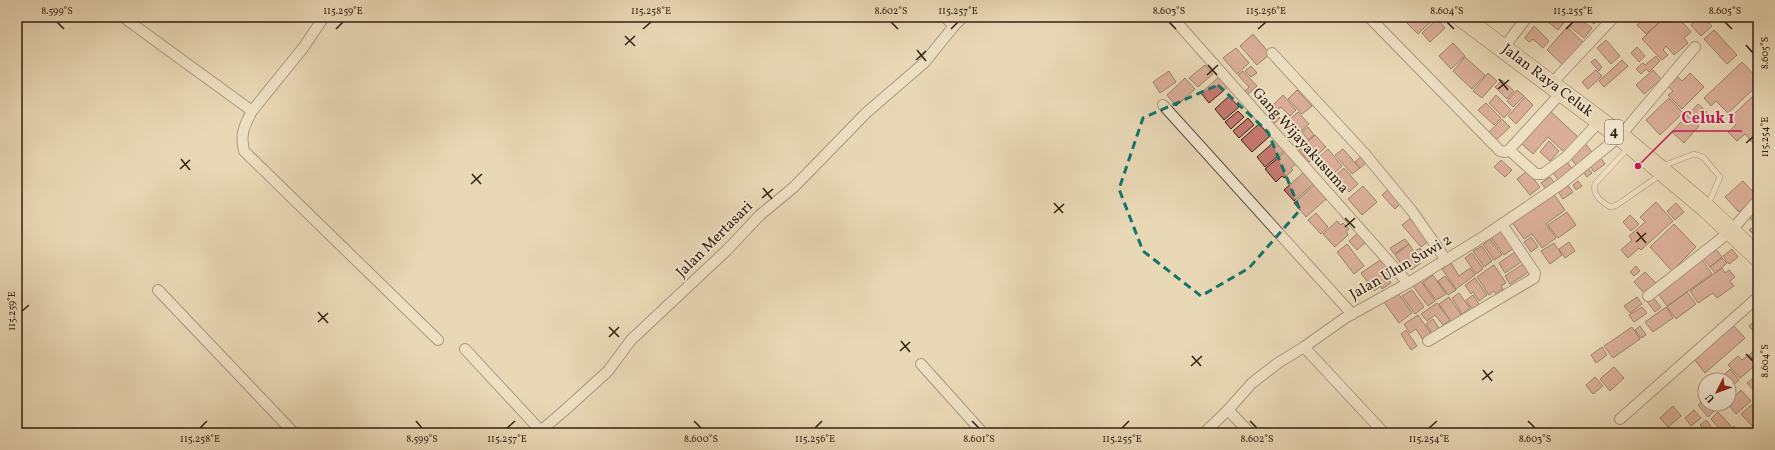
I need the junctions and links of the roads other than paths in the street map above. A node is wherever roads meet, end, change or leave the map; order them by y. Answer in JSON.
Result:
{"nodes":[{"id":1,"x":123,"y":17,"type":"edge"},
{"id":2,"x":324,"y":17,"type":"edge"},
{"id":3,"x":945,"y":17,"type":"edge"},
{"id":4,"x":963,"y":17,"type":"edge"},
{"id":5,"x":1172,"y":17,"type":"edge"},
{"id":6,"x":1461,"y":17,"type":"edge"},
{"id":7,"x":1527,"y":17,"type":"edge"},
{"id":8,"x":1614,"y":17,"type":"edge"},
{"id":9,"x":1371,"y":19,"type":"dead end"},
{"id":10,"x":954,"y":26,"type":"junction"},
{"id":11,"x":1505,"y":45,"type":"junction"},
{"id":12,"x":1695,"y":47,"type":"dead end"},
{"id":13,"x":1272,"y":54,"type":"dead end"},
{"id":14,"x":1556,"y":89,"type":"junction"},
{"id":15,"x":1163,"y":105,"type":"dead end"},
{"id":16,"x":252,"y":111,"type":"junction"},
{"id":17,"x":1600,"y":121,"type":"junction"},
{"id":18,"x":1625,"y":141,"type":"junction"},
{"id":19,"x":1509,"y":150,"type":"junction"},
{"id":20,"x":1661,"y":170,"type":"junction"},
{"id":21,"x":1758,"y":200,"type":"edge"},
{"id":22,"x":1707,"y":209,"type":"junction"},
{"id":23,"x":1502,"y":224,"type":"junction"},
{"id":24,"x":1731,"y":231,"type":"junction"},
{"id":25,"x":1758,"y":258,"type":"edge"},
{"id":26,"x":1446,"y":260,"type":"junction"},
{"id":27,"x":1408,"y":283,"type":"junction"},
{"id":28,"x":158,"y":290,"type":"dead end"},
{"id":29,"x":1648,"y":296,"type":"dead end"},
{"id":30,"x":1758,"y":297,"type":"edge"},
{"id":31,"x":1352,"y":314,"type":"junction"},
{"id":32,"x":438,"y":340,"type":"dead end"},
{"id":33,"x":1428,"y":341,"type":"dead end"},
{"id":34,"x":1304,"y":347,"type":"junction"},
{"id":35,"x":465,"y":349,"type":"dead end"},
{"id":36,"x":921,"y":364,"type":"dead end"},
{"id":37,"x":1228,"y":410,"type":"junction"},
{"id":38,"x":1620,"y":419,"type":"dead end"},
{"id":39,"x":540,"y":432,"type":"edge"},
{"id":40,"x":294,"y":433,"type":"edge"},
{"id":41,"x":983,"y":433,"type":"edge"},
{"id":42,"x":1204,"y":433,"type":"edge"},
{"id":43,"x":1250,"y":433,"type":"edge"},
{"id":44,"x":1384,"y":433,"type":"edge"}],
"edges":[{"from":1,"to":16,"type":"street"},
{"from":2,"to":16,"type":"street"},
{"from":3,"to":10,"type":"street"},
{"from":4,"to":10,"type":"street","name":"Jalan Mertasari"},
{"from":5,"to":27,"type":"street","name":"Gang Wijayakusuma"},
{"from":6,"to":11,"type":"highway","name":"Jalan Raya Celuk","number":"4"},
{"from":7,"to":11,"type":"street"},
{"from":8,"to":14,"type":"street"},
{"from":9,"to":19,"type":"street"},
{"from":10,"to":39,"type":"street","name":"Jalan Mertasari"},
{"from":11,"to":14,"type":"highway","name":"Jalan Raya Celuk","number":"4"},
{"from":12,"to":18,"type":"street","name":"Jalan Ulun Suwi 2"},
{"from":13,"to":26,"type":"street"},
{"from":14,"to":17,"type":"highway","name":"Jalan Raya Celuk","number":"4"},
{"from":14,"to":19,"type":"street"},
{"from":15,"to":31,"type":"street"},
{"from":16,"to":32,"type":"street"},
{"from":17,"to":18,"type":"highway","name":"Jalan Raya Celuk","number":"4"},
{"from":17,"to":19,"type":"street"},
{"from":18,"to":20,"type":"highway","name":"Jalan Raya Celuk","number":"4"},
{"from":18,"to":20,"type":"lane"},
{"from":18,"to":23,"type":"street","name":"Jalan Ulun Suwi 2"},
{"from":20,"to":22,"type":"highway","name":"Jalan Raya Celuk","number":"4"},
{"from":20,"to":22,"type":"lane"},
{"from":21,"to":24,"type":"street"},
{"from":22,"to":24,"type":"highway","name":"Jalan Raya Celuk","number":"4"},
{"from":23,"to":26,"type":"street","name":"Jalan Ulun Suwi 2"},
{"from":23,"to":33,"type":"street"},
{"from":24,"to":25,"type":"highway","name":"Jalan Raya Celuk","number":"4"},
{"from":24,"to":29,"type":"street"},
{"from":26,"to":27,"type":"street","name":"Jalan Ulun Suwi 2"},
{"from":27,"to":31,"type":"street","name":"Jalan Ulun Suwi 2"},
{"from":28,"to":40,"type":"street"},
{"from":30,"to":38,"type":"street"},
{"from":31,"to":34,"type":"street","name":"Jalan Ulun Suwi 2"},
{"from":34,"to":37,"type":"street","name":"Jalan Ulun Suwi 2"},
{"from":34,"to":44,"type":"street"},
{"from":35,"to":39,"type":"street"},
{"from":36,"to":41,"type":"street"},
{"from":37,"to":42,"type":"street","name":"Jalan Ulun Suwi 2"},
{"from":37,"to":43,"type":"street"}]}
